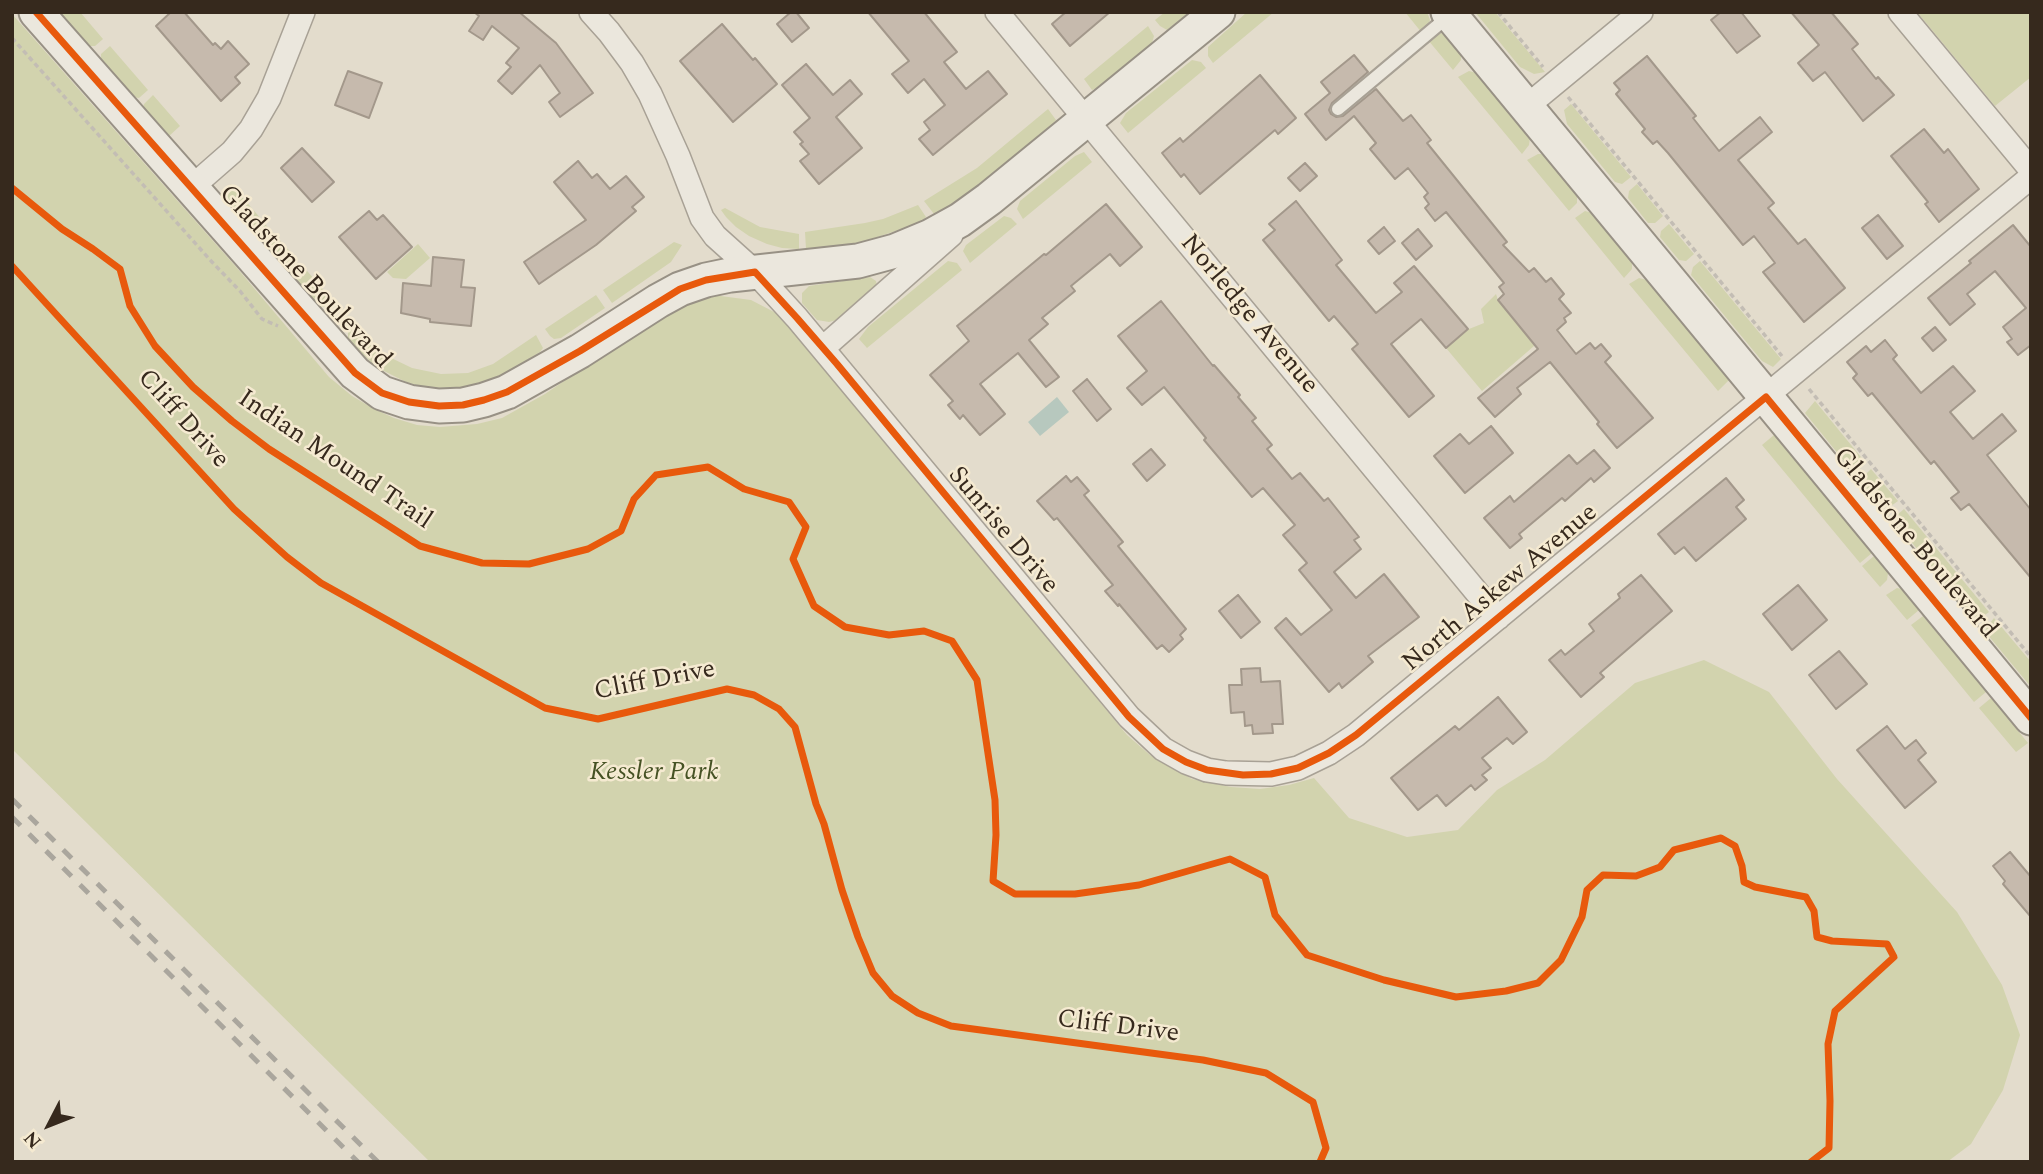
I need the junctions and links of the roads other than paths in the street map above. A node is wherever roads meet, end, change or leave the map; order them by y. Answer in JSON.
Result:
{"nodes":[{"id":1,"x":36,"y":12,"type":"edge"},
{"id":2,"x":303,"y":12,"type":"edge"},
{"id":3,"x":591,"y":12,"type":"edge"},
{"id":4,"x":997,"y":12,"type":"edge"},
{"id":5,"x":1218,"y":12,"type":"edge"},
{"id":6,"x":1641,"y":12,"type":"edge"},
{"id":7,"x":1900,"y":12,"type":"edge"},
{"id":8,"x":1449,"y":14,"type":"edge"},
{"id":9,"x":1526,"y":107,"type":"junction"},
{"id":10,"x":1338,"y":109,"type":"dead end"},
{"id":11,"x":1086,"y":121,"type":"junction"},
{"id":12,"x":2031,"y":170,"type":"edge"},
{"id":13,"x":2031,"y":177,"type":"edge"},
{"id":14,"x":192,"y":187,"type":"junction"},
{"id":15,"x":989,"y":200,"type":"junction"},
{"id":16,"x":755,"y":272,"type":"junction"},
{"id":17,"x":823,"y":348,"type":"junction"},
{"id":18,"x":1766,"y":397,"type":"junction"},
{"id":19,"x":1498,"y":618,"type":"junction"},
{"id":20,"x":2031,"y":718,"type":"edge"},
{"id":21,"x":1243,"y":775,"type":"joint"}],
"edges":[{"from":1,"to":14,"type":"street","name":"Gladstone Boulevard"},
{"from":2,"to":14,"type":"street"},
{"from":3,"to":16,"type":"street","name":"Sunrise Drive"},
{"from":4,"to":11,"type":"street","name":"Norledge Avenue"},
{"from":5,"to":11,"type":"street","name":"Gladstone Boulevard"},
{"from":6,"to":9,"type":"street"},
{"from":7,"to":12,"type":"street"},
{"from":8,"to":9,"type":"street","name":"Gladstone Boulevard"},
{"from":8,"to":10,"type":"lane"},
{"from":9,"to":18,"type":"street","name":"Gladstone Boulevard"},
{"from":11,"to":15,"type":"street","name":"Gladstone Boulevard"},
{"from":11,"to":19,"type":"street","name":"Norledge Avenue"},
{"from":13,"to":18,"type":"street","name":"North Askew Avenue"},
{"from":14,"to":16,"type":"street","name":"Gladstone Boulevard"},
{"from":15,"to":16,"type":"street","name":"Gladstone Boulevard"},
{"from":15,"to":17,"type":"street"},
{"from":16,"to":17,"type":"street","name":"Sunrise Drive"},
{"from":17,"to":21,"type":"street","name":"Sunrise Drive"},
{"from":18,"to":19,"type":"street","name":"North Askew Avenue"},
{"from":18,"to":20,"type":"street","name":"Gladstone Boulevard"},
{"from":19,"to":21,"type":"street","name":"North Askew Avenue"}]}
